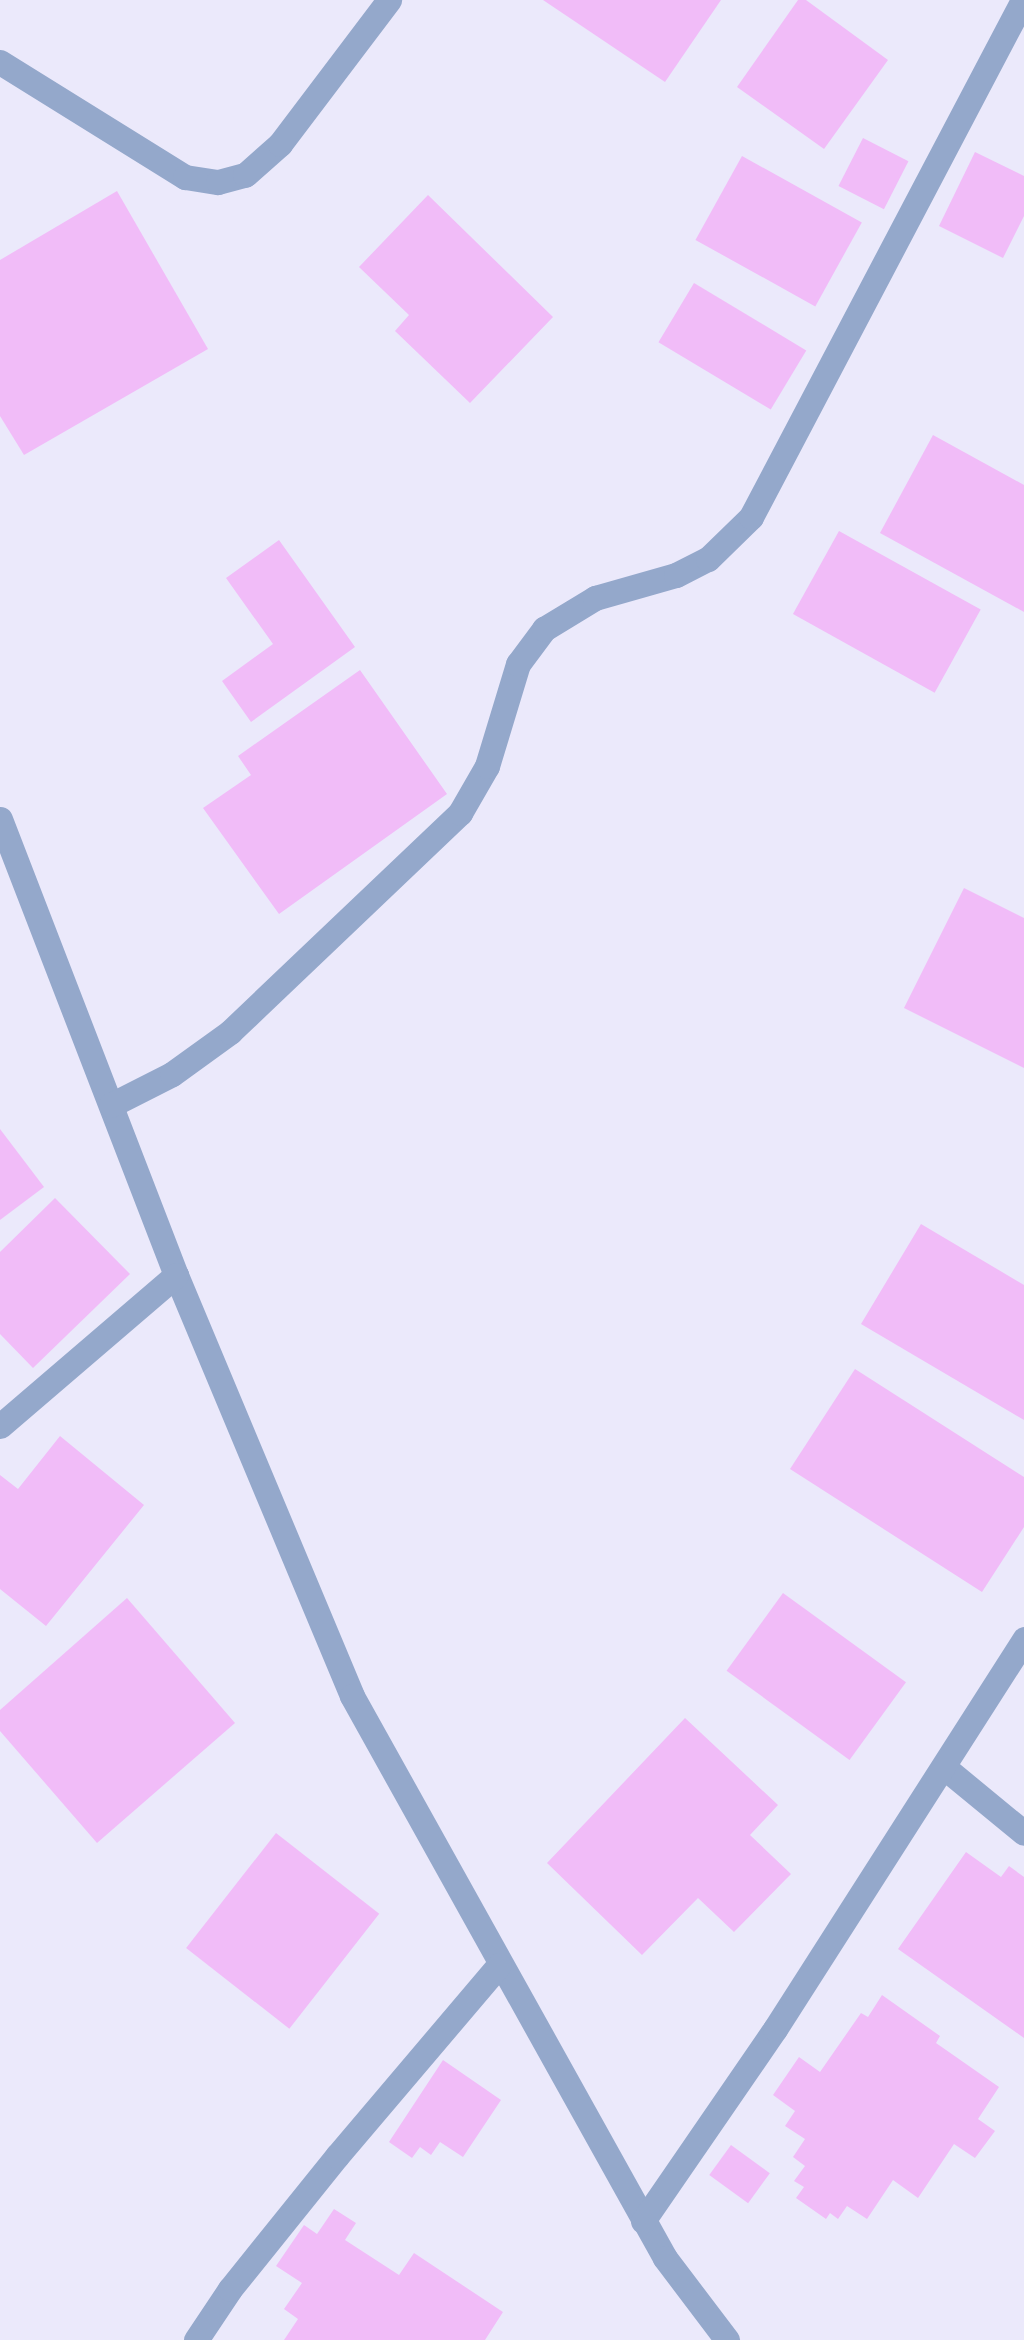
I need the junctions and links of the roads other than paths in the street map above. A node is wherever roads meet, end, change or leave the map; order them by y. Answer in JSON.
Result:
{"nodes":[{"id":1,"x":389,"y":0,"type":"edge"},
{"id":2,"x":1022,"y":0,"type":"edge"},
{"id":3,"x":0,"y":62,"type":"edge"},
{"id":4,"x":0,"y":819,"type":"edge"},
{"id":5,"x":111,"y":1106,"type":"junction"},
{"id":6,"x":176,"y":1276,"type":"junction"},
{"id":7,"x":0,"y":1426,"type":"edge"},
{"id":8,"x":1024,"y":1639,"type":"edge"},
{"id":9,"x":945,"y":1768,"type":"junction"},
{"id":10,"x":1024,"y":1833,"type":"edge"},
{"id":11,"x":499,"y":1965,"type":"junction"},
{"id":12,"x":644,"y":2221,"type":"junction"},
{"id":13,"x":196,"y":2340,"type":"edge"},
{"id":14,"x":727,"y":2340,"type":"edge"}],
"edges":[{"from":1,"to":3,"type":"street"},
{"from":2,"to":5,"type":"street"},
{"from":4,"to":5,"type":"street"},
{"from":5,"to":6,"type":"street"},
{"from":6,"to":7,"type":"street"},
{"from":6,"to":11,"type":"street"},
{"from":8,"to":9,"type":"street"},
{"from":9,"to":10,"type":"street"},
{"from":9,"to":12,"type":"street"},
{"from":11,"to":12,"type":"street"},
{"from":11,"to":13,"type":"street"},
{"from":12,"to":14,"type":"street"}]}
